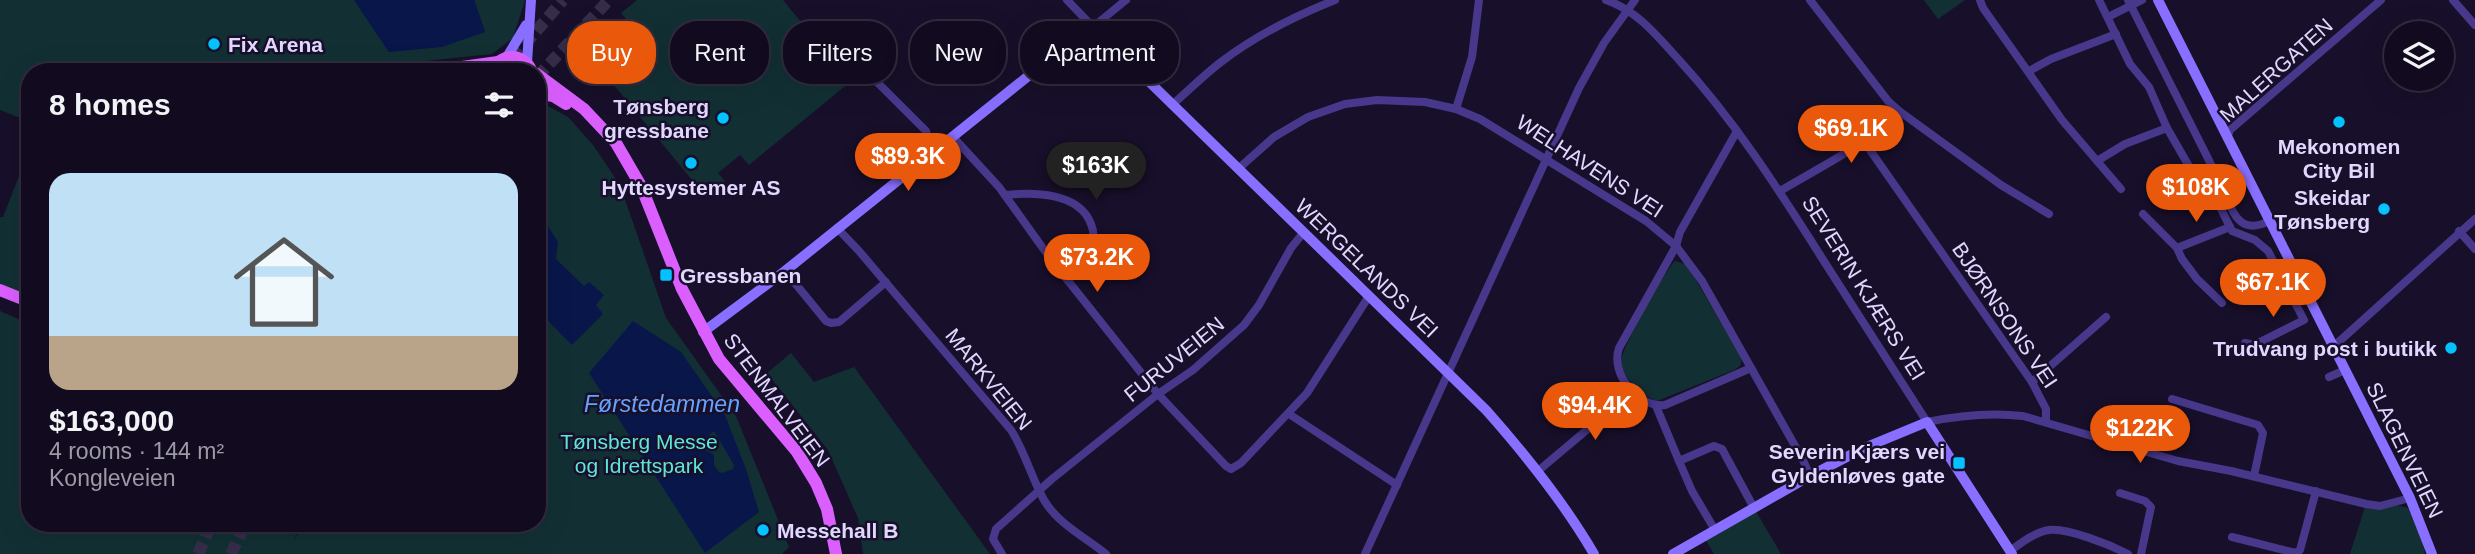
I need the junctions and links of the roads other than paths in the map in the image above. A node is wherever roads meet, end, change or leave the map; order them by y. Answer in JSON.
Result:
{"nodes":[{"id":1,"x":1067,"y":0,"type":"edge"},
{"id":2,"x":1125,"y":0,"type":"edge"},
{"id":3,"x":1335,"y":0,"type":"edge"},
{"id":4,"x":1479,"y":0,"type":"edge"},
{"id":5,"x":1606,"y":0,"type":"edge"},
{"id":6,"x":1635,"y":0,"type":"edge"},
{"id":7,"x":1810,"y":0,"type":"edge"},
{"id":8,"x":1980,"y":0,"type":"edge"},
{"id":9,"x":2099,"y":0,"type":"edge"},
{"id":10,"x":2142,"y":0,"type":"edge"},
{"id":11,"x":2158,"y":0,"type":"edge"},
{"id":12,"x":2381,"y":0,"type":"edge"},
{"id":13,"x":2453,"y":0,"type":"edge"},
{"id":14,"x":2129,"y":3,"type":"edge"},
{"id":15,"x":530,"y":6,"type":"edge"},
{"id":16,"x":1628,"y":9,"type":"junction"},
{"id":17,"x":2108,"y":17,"type":"junction"},
{"id":18,"x":1087,"y":21,"type":"edge"},
{"id":19,"x":1100,"y":21,"type":"edge"},
{"id":20,"x":2475,"y":25,"type":"edge"},
{"id":21,"x":2116,"y":34,"type":"junction"},
{"id":22,"x":499,"y":63,"type":"edge"},
{"id":23,"x":525,"y":63,"type":"edge"},
{"id":24,"x":532,"y":63,"type":"edge"},
{"id":25,"x":2029,"y":71,"type":"junction"},
{"id":26,"x":546,"y":80,"type":"edge"},
{"id":27,"x":1020,"y":83,"type":"edge"},
{"id":28,"x":879,"y":84,"type":"edge"},
{"id":29,"x":1151,"y":84,"type":"edge"},
{"id":30,"x":546,"y":95,"type":"edge"},
{"id":31,"x":1172,"y":105,"type":"junction"},
{"id":32,"x":1456,"y":109,"type":"junction"},
{"id":33,"x":1899,"y":111,"type":"junction"},
{"id":34,"x":2168,"y":128,"type":"junction"},
{"id":35,"x":1737,"y":131,"type":"junction"},
{"id":36,"x":954,"y":137,"type":"junction"},
{"id":37,"x":2227,"y":138,"type":"junction"},
{"id":38,"x":1863,"y":140,"type":"junction"},
{"id":39,"x":938,"y":149,"type":"junction"},
{"id":40,"x":1546,"y":158,"type":"junction"},
{"id":41,"x":625,"y":159,"type":"junction"},
{"id":42,"x":2097,"y":161,"type":"junction"},
{"id":43,"x":1238,"y":169,"type":"junction"},
{"id":44,"x":2121,"y":189,"type":"dead end"},
{"id":45,"x":1780,"y":191,"type":"junction"},
{"id":46,"x":1004,"y":195,"type":"junction"},
{"id":47,"x":2219,"y":205,"type":"junction"},
{"id":48,"x":2229,"y":207,"type":"junction"},
{"id":49,"x":2049,"y":214,"type":"dead end"},
{"id":50,"x":2143,"y":214,"type":"dead end"},
{"id":51,"x":2475,"y":219,"type":"edge"},
{"id":52,"x":2269,"y":221,"type":"junction"},
{"id":53,"x":2230,"y":227,"type":"junction"},
{"id":54,"x":837,"y":228,"type":"junction"},
{"id":55,"x":2459,"y":231,"type":"junction"},
{"id":56,"x":1304,"y":232,"type":"junction"},
{"id":57,"x":1676,"y":246,"type":"junction"},
{"id":58,"x":2177,"y":248,"type":"junction"},
{"id":59,"x":2475,"y":249,"type":"edge"},
{"id":60,"x":785,"y":271,"type":"junction"},
{"id":61,"x":1068,"y":281,"type":"junction"},
{"id":62,"x":886,"y":282,"type":"junction"},
{"id":63,"x":0,"y":290,"type":"edge"},
{"id":64,"x":1368,"y":296,"type":"junction"},
{"id":65,"x":21,"y":298,"type":"edge"},
{"id":66,"x":2222,"y":303,"type":"dead end"},
{"id":67,"x":2106,"y":317,"type":"dead end"},
{"id":68,"x":704,"y":332,"type":"junction"},
{"id":69,"x":2245,"y":343,"type":"dead end"},
{"id":70,"x":2333,"y":347,"type":"junction"},
{"id":71,"x":1751,"y":368,"type":"junction"},
{"id":72,"x":2344,"y":370,"type":"junction"},
{"id":73,"x":1448,"y":373,"type":"junction"},
{"id":74,"x":2329,"y":377,"type":"dead end"},
{"id":75,"x":2032,"y":382,"type":"junction"},
{"id":76,"x":1633,"y":391,"type":"junction"},
{"id":77,"x":1158,"y":394,"type":"junction"},
{"id":78,"x":2172,"y":399,"type":"dead end"},
{"id":79,"x":1656,"y":406,"type":"junction"},
{"id":80,"x":1289,"y":414,"type":"junction"},
{"id":81,"x":1927,"y":422,"type":"junction"},
{"id":82,"x":2046,"y":422,"type":"junction"},
{"id":83,"x":1679,"y":461,"type":"junction"},
{"id":84,"x":1538,"y":471,"type":"junction"},
{"id":85,"x":1810,"y":476,"type":"junction"},
{"id":86,"x":2254,"y":476,"type":"junction"},
{"id":87,"x":1397,"y":485,"type":"junction"},
{"id":88,"x":1040,"y":491,"type":"junction"},
{"id":89,"x":2316,"y":491,"type":"junction"},
{"id":90,"x":2119,"y":493,"type":"dead end"},
{"id":91,"x":2410,"y":498,"type":"junction"},
{"id":92,"x":1754,"y":508,"type":"junction"},
{"id":93,"x":1715,"y":530,"type":"junction"},
{"id":94,"x":2232,"y":537,"type":"dead end"},
{"id":95,"x":2429,"y":550,"type":"edge"},
{"id":96,"x":2011,"y":552,"type":"edge"},
{"id":97,"x":836,"y":554,"type":"edge"},
{"id":98,"x":1002,"y":554,"type":"edge"},
{"id":99,"x":1105,"y":554,"type":"edge"},
{"id":100,"x":1365,"y":554,"type":"edge"},
{"id":101,"x":1594,"y":554,"type":"edge"},
{"id":102,"x":1674,"y":554,"type":"edge"},
{"id":103,"x":2128,"y":554,"type":"edge"},
{"id":104,"x":2140,"y":554,"type":"edge"}],
"edges":[{"from":1,"to":18,"type":"street"},
{"from":2,"to":19,"type":"street"},
{"from":3,"to":31,"type":"street"},
{"from":4,"to":32,"type":"street"},
{"from":5,"to":16,"type":"street","name":"SEVERIN KJÆRS VEI"},
{"from":6,"to":16,"type":"street"},
{"from":7,"to":33,"type":"street"},
{"from":8,"to":25,"type":"street"},
{"from":9,"to":17,"type":"street"},
{"from":10,"to":14,"type":"street"},
{"from":11,"to":37,"type":"main road","name":"SLAGENVEIEN"},
{"from":12,"to":37,"type":"street","name":"MALERGATEN"},
{"from":13,"to":20,"type":"street"},
{"from":14,"to":17,"type":"street"},
{"from":14,"to":48,"type":"street"},
{"from":15,"to":22,"type":"main road"},
{"from":15,"to":24,"type":"main road"},
{"from":16,"to":35,"type":"street","name":"SEVERIN KJÆRS VEI"},
{"from":16,"to":40,"type":"street"},
{"from":17,"to":21,"type":"street"},
{"from":21,"to":25,"type":"street"},
{"from":21,"to":34,"type":"street"},
{"from":22,"to":23,"type":"main road","name":"STENMALVEIEN"},
{"from":25,"to":42,"type":"street"},
{"from":26,"to":41,"type":"main road","name":"STENMALVEIEN"},
{"from":27,"to":36,"type":"main road"},
{"from":28,"to":39,"type":"street"},
{"from":29,"to":31,"type":"main road","name":"WERGELANDS VEI"},
{"from":30,"to":41,"type":"main road","name":"STENMALVEIEN"},
{"from":31,"to":43,"type":"main road","name":"WERGELANDS VEI"},
{"from":32,"to":40,"type":"street","name":"WELHAVENS VEI"},
{"from":32,"to":43,"type":"street","name":"WELHAVENS VEI"},
{"from":33,"to":38,"type":"street"},
{"from":33,"to":49,"type":"street"},
{"from":34,"to":42,"type":"street"},
{"from":34,"to":47,"type":"street"},
{"from":35,"to":45,"type":"street","name":"SEVERIN KJÆRS VEI"},
{"from":35,"to":57,"type":"street"},
{"from":36,"to":39,"type":"main road"},
{"from":36,"to":46,"type":"street"},
{"from":37,"to":52,"type":"main road","name":"SLAGENVEIEN"},
{"from":38,"to":45,"type":"street"},
{"from":38,"to":75,"type":"street","name":"BJØRNSONS VEI"},
{"from":39,"to":54,"type":"main road"},
{"from":40,"to":57,"type":"street","name":"WELHAVENS VEI"},
{"from":40,"to":73,"type":"street"},
{"from":41,"to":68,"type":"main road","name":"STENMALVEIEN"},
{"from":42,"to":44,"type":"street"},
{"from":43,"to":56,"type":"main road","name":"WERGELANDS VEI"},
{"from":45,"to":81,"type":"street","name":"SEVERIN KJÆRS VEI"},
{"from":46,"to":61,"type":"street"},
{"from":46,"to":61,"type":"street"},
{"from":47,"to":48,"type":"street"},
{"from":47,"to":53,"type":"street"},
{"from":48,"to":52,"type":"street"},
{"from":50,"to":58,"type":"street"},
{"from":51,"to":55,"type":"street"},
{"from":52,"to":70,"type":"main road","name":"SLAGENVEIEN"},
{"from":53,"to":58,"type":"street"},
{"from":53,"to":69,"type":"street"},
{"from":54,"to":60,"type":"main road"},
{"from":54,"to":62,"type":"street","name":"MARKVEIEN"},
{"from":55,"to":59,"type":"street"},
{"from":55,"to":70,"type":"street"},
{"from":56,"to":64,"type":"main road","name":"WERGELANDS VEI"},
{"from":56,"to":77,"type":"street","name":"FURUVEIEN"},
{"from":57,"to":71,"type":"street","name":"WELHAVENS VEI"},
{"from":57,"to":76,"type":"street"},
{"from":58,"to":66,"type":"street"},
{"from":60,"to":62,"type":"street"},
{"from":60,"to":68,"type":"main road"},
{"from":61,"to":77,"type":"street"},
{"from":62,"to":88,"type":"street","name":"MARKVEIEN"},
{"from":63,"to":65,"type":"main road"},
{"from":64,"to":73,"type":"main road","name":"WERGELANDS VEI"},
{"from":64,"to":80,"type":"street"},
{"from":67,"to":75,"type":"street"},
{"from":68,"to":97,"type":"main road","name":"STENMALVEIEN"},
{"from":70,"to":72,"type":"main road","name":"SLAGENVEIEN"},
{"from":71,"to":79,"type":"street"},
{"from":71,"to":85,"type":"street","name":"WELHAVENS VEI"},
{"from":72,"to":74,"type":"street"},
{"from":72,"to":91,"type":"main road","name":"SLAGENVEIEN"},
{"from":73,"to":84,"type":"main road","name":"WERGELANDS VEI"},
{"from":73,"to":87,"type":"street"},
{"from":75,"to":82,"type":"street","name":"BJØRNSONS VEI"},
{"from":76,"to":79,"type":"street"},
{"from":76,"to":84,"type":"street"},
{"from":77,"to":80,"type":"street"},
{"from":77,"to":88,"type":"street","name":"FURUVEIEN"},
{"from":78,"to":86,"type":"street"},
{"from":79,"to":83,"type":"street"},
{"from":80,"to":87,"type":"street"},
{"from":81,"to":82,"type":"street"},
{"from":81,"to":85,"type":"main road"},
{"from":81,"to":96,"type":"main road","name":"SEVERIN KJÆRS VEI"},
{"from":82,"to":86,"type":"street","name":"BJØRNSONS VEI"},
{"from":83,"to":92,"type":"street"},
{"from":83,"to":93,"type":"street"},
{"from":84,"to":101,"type":"main road","name":"WERGELANDS VEI"},
{"from":85,"to":92,"type":"main road"},
{"from":86,"to":89,"type":"street","name":"BJØRNSONS VEI"},
{"from":87,"to":100,"type":"street"},
{"from":88,"to":98,"type":"street","name":"FURUVEIEN"},
{"from":88,"to":99,"type":"street","name":"MARKVEIEN"},
{"from":89,"to":91,"type":"street","name":"BJØRNSONS VEI"},
{"from":89,"to":94,"type":"street"},
{"from":90,"to":104,"type":"street"},
{"from":91,"to":95,"type":"main road","name":"SLAGENVEIEN"},
{"from":92,"to":93,"type":"main road"},
{"from":93,"to":102,"type":"main road"},
{"from":96,"to":103,"type":"street"}]}
